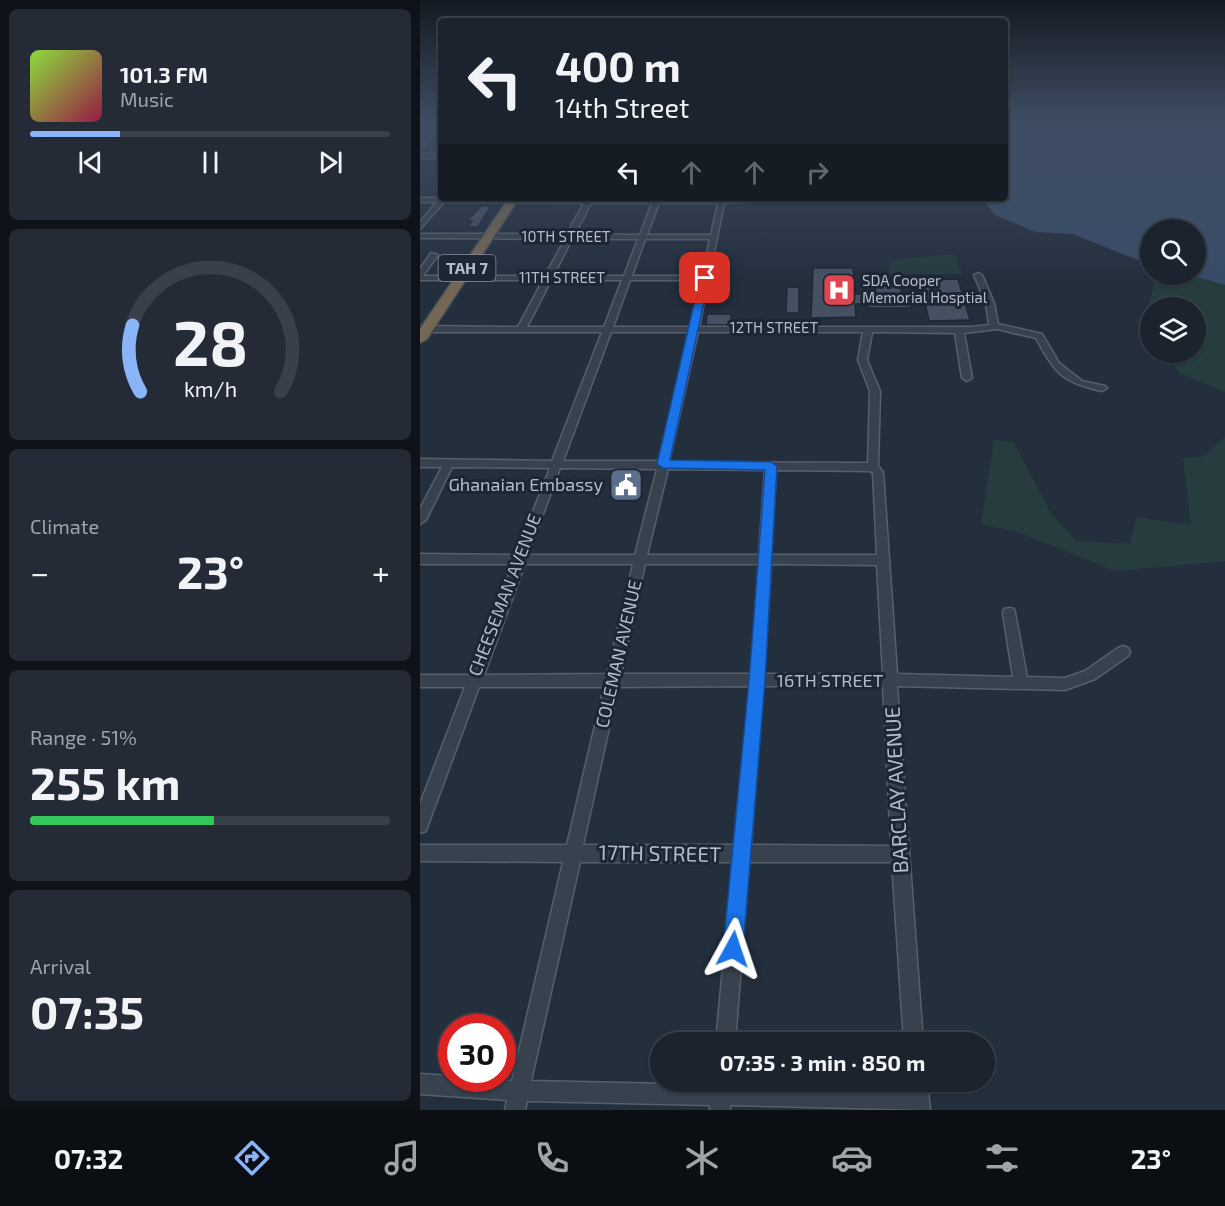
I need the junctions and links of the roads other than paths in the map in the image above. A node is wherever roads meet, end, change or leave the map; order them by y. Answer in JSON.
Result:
{"nodes":[{"id":1,"x":438,"y":199,"type":"edge"},
{"id":2,"x":420,"y":200,"type":"edge"},
{"id":3,"x":442,"y":201,"type":"edge"},
{"id":4,"x":513,"y":201,"type":"edge"},
{"id":5,"x":589,"y":201,"type":"edge"},
{"id":6,"x":655,"y":201,"type":"edge"},
{"id":7,"x":721,"y":201,"type":"edge"},
{"id":8,"x":420,"y":227,"type":"edge"},
{"id":9,"x":420,"y":236,"type":"edge"},
{"id":10,"x":488,"y":237,"type":"junction"},
{"id":11,"x":569,"y":237,"type":"junction"},
{"id":12,"x":641,"y":237,"type":"junction"},
{"id":13,"x":713,"y":237,"type":"junction"},
{"id":14,"x":434,"y":255,"type":"dead end"},
{"id":15,"x":978,"y":275,"type":"dead end"},
{"id":16,"x":420,"y":276,"type":"edge"},
{"id":17,"x":461,"y":277,"type":"junction"},
{"id":18,"x":548,"y":278,"type":"junction"},
{"id":19,"x":625,"y":278,"type":"junction"},
{"id":20,"x":705,"y":278,"type":"junction"},
{"id":21,"x":994,"y":326,"type":"junction"},
{"id":22,"x":522,"y":328,"type":"junction"},
{"id":23,"x":607,"y":328,"type":"junction"},
{"id":24,"x":695,"y":328,"type":"junction"},
{"id":25,"x":868,"y":329,"type":"junction"},
{"id":26,"x":959,"y":330,"type":"junction"},
{"id":27,"x":422,"y":332,"type":"edge"},
{"id":28,"x":967,"y":378,"type":"dead end"},
{"id":29,"x":1102,"y":388,"type":"dead end"},
{"id":30,"x":420,"y":463,"type":"edge"},
{"id":31,"x":449,"y":463,"type":"junction"},
{"id":32,"x":555,"y":464,"type":"junction"},
{"id":33,"x":663,"y":464,"type":"junction"},
{"id":34,"x":771,"y":466,"type":"junction"},
{"id":35,"x":873,"y":467,"type":"junction"},
{"id":36,"x":420,"y":519,"type":"edge"},
{"id":37,"x":420,"y":559,"type":"edge"},
{"id":38,"x":519,"y":559,"type":"junction"},
{"id":39,"x":640,"y":559,"type":"junction"},
{"id":40,"x":766,"y":559,"type":"junction"},
{"id":41,"x":882,"y":560,"type":"junction"},
{"id":42,"x":1009,"y":613,"type":"dead end"},
{"id":43,"x":1123,"y":652,"type":"dead end"},
{"id":44,"x":891,"y":680,"type":"junction"},
{"id":45,"x":420,"y":681,"type":"edge"},
{"id":46,"x":472,"y":681,"type":"junction"},
{"id":47,"x":613,"y":681,"type":"junction"},
{"id":48,"x":757,"y":681,"type":"junction"},
{"id":49,"x":1021,"y":684,"type":"junction"},
{"id":50,"x":420,"y":825,"type":"edge"},
{"id":51,"x":420,"y":853,"type":"edge"},
{"id":52,"x":574,"y":853,"type":"junction"},
{"id":53,"x":900,"y":854,"type":"junction"},
{"id":54,"x":741,"y":855,"type":"junction"},
{"id":55,"x":727,"y":1032,"type":"edge"},
{"id":56,"x":913,"y":1032,"type":"edge"},
{"id":57,"x":420,"y":1084,"type":"edge"},
{"id":58,"x":721,"y":1095,"type":"edge"},
{"id":59,"x":919,"y":1097,"type":"edge"},
{"id":60,"x":517,"y":1100,"type":"edge"}],
"edges":[{"from":1,"to":2,"type":"street"},
{"from":3,"to":8,"type":"street"},
{"from":4,"to":10,"type":"highway","number":"TAH 7"},
{"from":5,"to":11,"type":"street"},
{"from":6,"to":12,"type":"street","name":"CHEESEMAN AVENUE"},
{"from":7,"to":13,"type":"street","name":"COLEMAN AVENUE"},
{"from":9,"to":10,"type":"street","name":"10TH STREET"},
{"from":10,"to":11,"type":"street","name":"10TH STREET"},
{"from":10,"to":17,"type":"highway","number":"TAH 7"},
{"from":11,"to":12,"type":"street","name":"10TH STREET"},
{"from":11,"to":18,"type":"street"},
{"from":12,"to":13,"type":"street","name":"10TH STREET"},
{"from":12,"to":19,"type":"street","name":"CHEESEMAN AVENUE"},
{"from":13,"to":20,"type":"street","name":"COLEMAN AVENUE"},
{"from":14,"to":16,"type":"street"},
{"from":15,"to":21,"type":"street"},
{"from":16,"to":17,"type":"street","name":"11TH STREET"},
{"from":17,"to":18,"type":"street","name":"11TH STREET"},
{"from":17,"to":27,"type":"highway","number":"TAH 7"},
{"from":18,"to":19,"type":"street","name":"11TH STREET"},
{"from":18,"to":22,"type":"street"},
{"from":19,"to":20,"type":"street","name":"11TH STREET"},
{"from":19,"to":23,"type":"street","name":"CHEESEMAN AVENUE"},
{"from":20,"to":24,"type":"street","name":"COLEMAN AVENUE"},
{"from":21,"to":26,"type":"street","name":"12TH STREET"},
{"from":21,"to":29,"type":"street","name":"12TH STREET"},
{"from":22,"to":23,"type":"street","name":"12TH STREET"},
{"from":22,"to":27,"type":"street","name":"12TH STREET"},
{"from":23,"to":24,"type":"street","name":"12TH STREET"},
{"from":23,"to":32,"type":"street","name":"CHEESEMAN AVENUE"},
{"from":24,"to":25,"type":"street","name":"12TH STREET"},
{"from":24,"to":33,"type":"street","name":"COLEMAN AVENUE"},
{"from":25,"to":26,"type":"street","name":"12TH STREET"},
{"from":25,"to":35,"type":"street","name":"BARCLAY AVENUE"},
{"from":26,"to":28,"type":"street"},
{"from":30,"to":31,"type":"street"},
{"from":31,"to":32,"type":"street"},
{"from":31,"to":36,"type":"street"},
{"from":32,"to":33,"type":"street"},
{"from":32,"to":38,"type":"street","name":"CHEESEMAN AVENUE"},
{"from":33,"to":34,"type":"street"},
{"from":33,"to":39,"type":"street","name":"COLEMAN AVENUE"},
{"from":34,"to":35,"type":"street"},
{"from":34,"to":40,"type":"street"},
{"from":35,"to":41,"type":"street","name":"BARCLAY AVENUE"},
{"from":37,"to":38,"type":"street"},
{"from":38,"to":39,"type":"street"},
{"from":38,"to":46,"type":"street","name":"CHEESEMAN AVENUE"},
{"from":39,"to":40,"type":"street"},
{"from":39,"to":47,"type":"street","name":"COLEMAN AVENUE"},
{"from":40,"to":41,"type":"street"},
{"from":40,"to":48,"type":"street"},
{"from":41,"to":44,"type":"street","name":"BARCLAY AVENUE"},
{"from":42,"to":49,"type":"street"},
{"from":43,"to":49,"type":"street","name":"16TH STREET"},
{"from":44,"to":48,"type":"street","name":"16TH STREET"},
{"from":44,"to":49,"type":"street","name":"16TH STREET"},
{"from":44,"to":53,"type":"street","name":"BARCLAY AVENUE"},
{"from":45,"to":46,"type":"street","name":"16TH STREET"},
{"from":46,"to":47,"type":"street","name":"16TH STREET"},
{"from":46,"to":50,"type":"street","name":"CHEESEMAN AVENUE"},
{"from":47,"to":48,"type":"street","name":"16TH STREET"},
{"from":47,"to":52,"type":"street","name":"COLEMAN AVENUE"},
{"from":48,"to":54,"type":"street"},
{"from":51,"to":52,"type":"street","name":"17TH STREET"},
{"from":52,"to":54,"type":"street","name":"17TH STREET"},
{"from":52,"to":60,"type":"street","name":"COLEMAN AVENUE"},
{"from":53,"to":54,"type":"street","name":"17TH STREET"},
{"from":53,"to":56,"type":"street","name":"BARCLAY AVENUE"},
{"from":54,"to":55,"type":"street"},
{"from":57,"to":60,"type":"street"},
{"from":58,"to":59,"type":"street"},
{"from":58,"to":60,"type":"street"}]}
